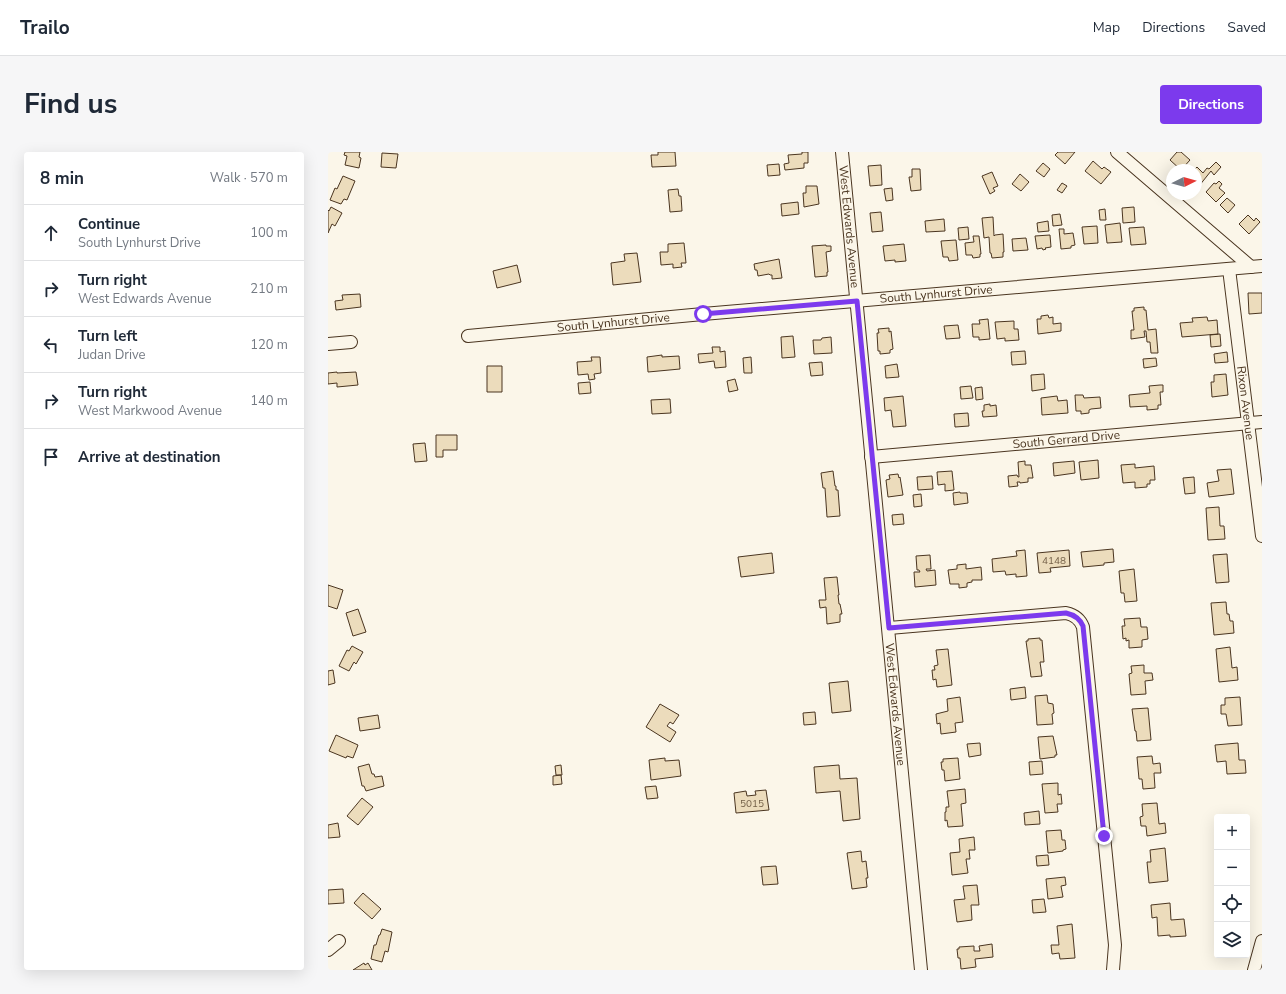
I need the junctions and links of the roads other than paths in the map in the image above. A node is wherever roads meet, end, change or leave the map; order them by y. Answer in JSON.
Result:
{"nodes":[{"id":1,"x":842,"y":152,"type":"edge"},
{"id":2,"x":1118,"y":152,"type":"edge"},
{"id":3,"x":1257,"y":267,"type":"edge"},
{"id":4,"x":1229,"y":269,"type":"junction"},
{"id":5,"x":857,"y":301,"type":"junction"},
{"id":6,"x":468,"y":336,"type":"dead end"},
{"id":7,"x":351,"y":342,"type":"dead end"},
{"id":8,"x":328,"y":344,"type":"edge"},
{"id":9,"x":1262,"y":422,"type":"edge"},
{"id":10,"x":1248,"y":423,"type":"junction"},
{"id":11,"x":871,"y":457,"type":"junction"},
{"id":12,"x":1262,"y":536,"type":"edge"},
{"id":13,"x":889,"y":628,"type":"junction"},
{"id":14,"x":339,"y":941,"type":"dead end"},
{"id":15,"x":1262,"y":941,"type":"edge"},
{"id":16,"x":328,"y":950,"type":"edge"},
{"id":17,"x":921,"y":970,"type":"edge"},
{"id":18,"x":1113,"y":970,"type":"edge"},
{"id":19,"x":1254,"y":970,"type":"edge"}],
"edges":[{"from":1,"to":5,"type":"street","name":"West Edwards Avenue"},
{"from":2,"to":3,"type":"street"},
{"from":3,"to":4,"type":"street","name":"South Lynhurst Drive"},
{"from":4,"to":5,"type":"street","name":"South Lynhurst Drive"},
{"from":4,"to":10,"type":"street","name":"Rixon Avenue"},
{"from":5,"to":6,"type":"street","name":"South Lynhurst Drive"},
{"from":5,"to":11,"type":"street","name":"West Edwards Avenue"},
{"from":7,"to":8,"type":"street"},
{"from":9,"to":10,"type":"street","name":"South Gerrard Drive"},
{"from":10,"to":11,"type":"street","name":"South Gerrard Drive"},
{"from":10,"to":12,"type":"street","name":"Rixon Avenue"},
{"from":11,"to":13,"type":"street","name":"West Edwards Avenue"},
{"from":13,"to":17,"type":"street","name":"West Edwards Avenue"},
{"from":13,"to":18,"type":"street"},
{"from":14,"to":16,"type":"street"},
{"from":15,"to":19,"type":"street"}]}
